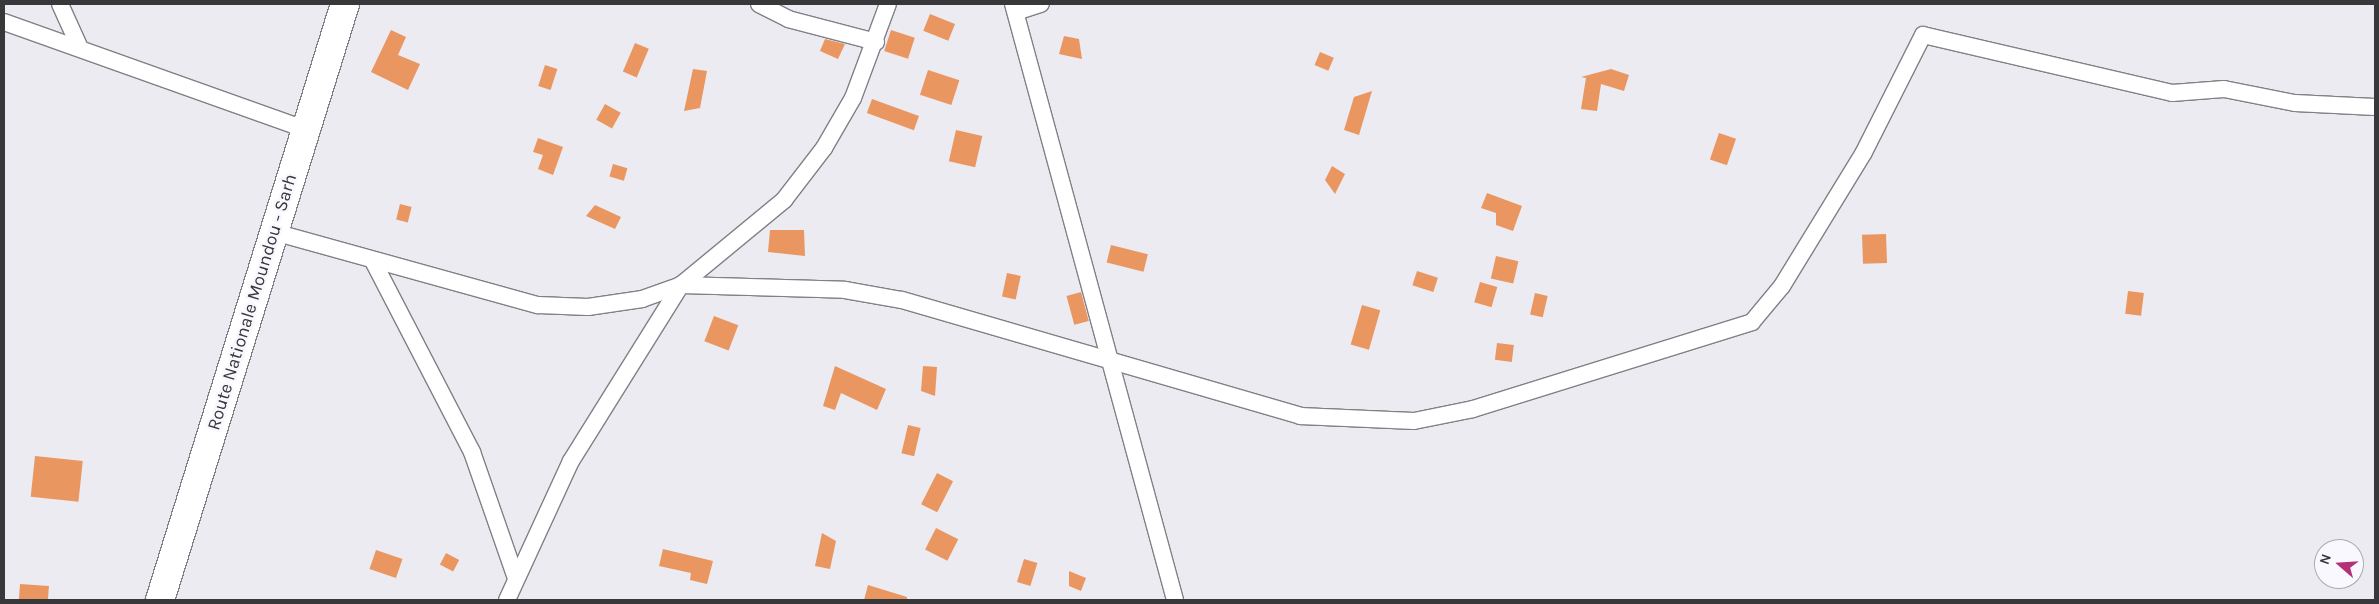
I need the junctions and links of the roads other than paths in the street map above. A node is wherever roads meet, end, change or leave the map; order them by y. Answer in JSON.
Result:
{"nodes":[{"id":1,"x":60,"y":4,"type":"edge"},
{"id":2,"x":345,"y":4,"type":"edge"},
{"id":3,"x":760,"y":4,"type":"edge"},
{"id":4,"x":888,"y":4,"type":"edge"},
{"id":5,"x":1041,"y":4,"type":"edge"},
{"id":6,"x":1015,"y":8,"type":"edge"},
{"id":7,"x":4,"y":22,"type":"edge"},
{"id":8,"x":876,"y":42,"type":"junction"},
{"id":9,"x":80,"y":48,"type":"junction"},
{"id":10,"x":2375,"y":107,"type":"edge"},
{"id":11,"x":305,"y":129,"type":"junction"},
{"id":12,"x":274,"y":232,"type":"junction"},
{"id":13,"x":373,"y":261,"type":"junction"},
{"id":14,"x":681,"y":285,"type":"junction"},
{"id":15,"x":1113,"y":360,"type":"junction"},
{"id":16,"x":516,"y":578,"type":"junction"},
{"id":17,"x":160,"y":600,"type":"edge"},
{"id":18,"x":506,"y":600,"type":"edge"},
{"id":19,"x":1175,"y":600,"type":"edge"}],
"edges":[{"from":1,"to":9,"type":"street"},
{"from":2,"to":11,"type":"highway","name":"Route Nationale Moundou - Sarh"},
{"from":3,"to":8,"type":"street"},
{"from":4,"to":8,"type":"street"},
{"from":5,"to":6,"type":"street"},
{"from":6,"to":15,"type":"street"},
{"from":7,"to":9,"type":"street"},
{"from":8,"to":14,"type":"street"},
{"from":9,"to":11,"type":"street"},
{"from":10,"to":15,"type":"street"},
{"from":11,"to":12,"type":"highway","name":"Route Nationale Moundou - Sarh"},
{"from":12,"to":13,"type":"street"},
{"from":12,"to":17,"type":"highway","name":"Route Nationale Moundou - Sarh"},
{"from":13,"to":14,"type":"street"},
{"from":13,"to":16,"type":"street"},
{"from":14,"to":15,"type":"street"},
{"from":14,"to":16,"type":"street"},
{"from":15,"to":19,"type":"street"},
{"from":16,"to":18,"type":"street"}]}
